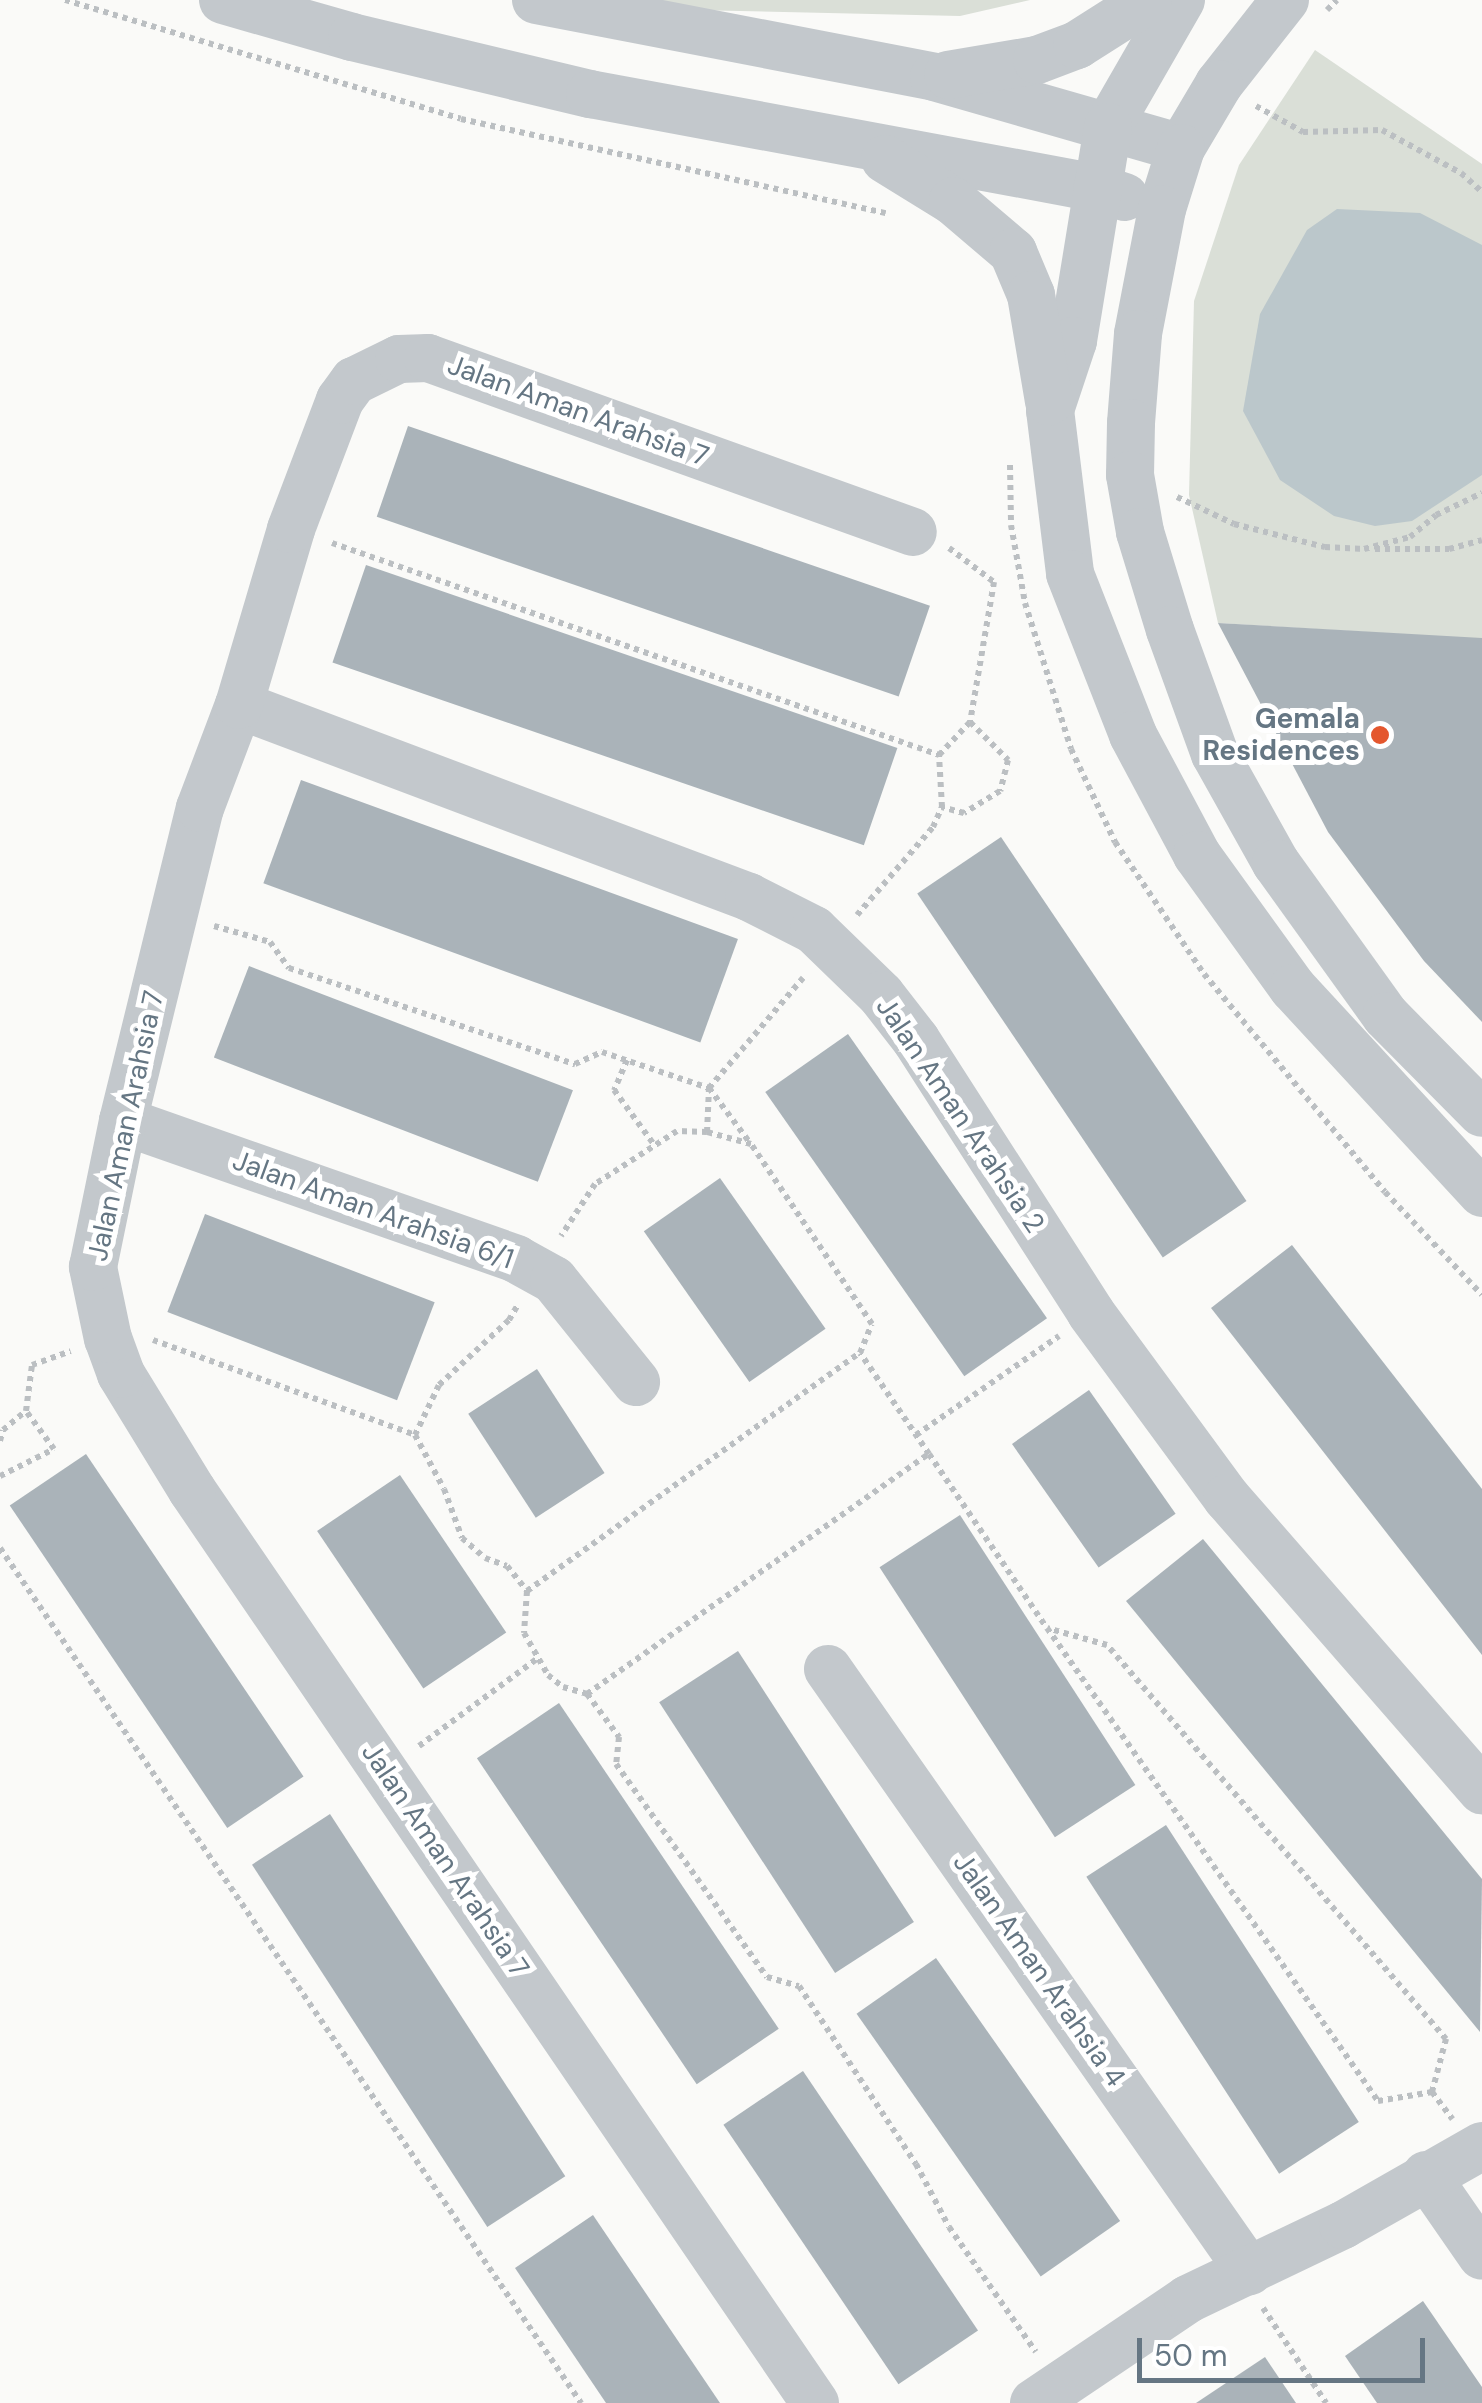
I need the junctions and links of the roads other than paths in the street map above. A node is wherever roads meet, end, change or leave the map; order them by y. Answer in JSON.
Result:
{"nodes":[{"id":1,"x":223,"y":0,"type":"edge"},
{"id":2,"x":536,"y":0,"type":"edge"},
{"id":3,"x":1148,"y":0,"type":"edge"},
{"id":4,"x":1181,"y":0,"type":"edge"},
{"id":5,"x":1302,"y":8,"type":"edge"},
{"id":6,"x":934,"y":77,"type":"junction"},
{"id":7,"x":1108,"y":127,"type":"junction"},
{"id":8,"x":866,"y":146,"type":"junction"},
{"id":9,"x":1182,"y":148,"type":"junction"},
{"id":10,"x":1097,"y":188,"type":"junction"},
{"id":11,"x":1162,"y":209,"type":"junction"},
{"id":12,"x":1050,"y":410,"type":"junction"},
{"id":13,"x":914,"y":532,"type":"road end"},
{"id":14,"x":239,"y":705,"type":"junction"},
{"id":15,"x":1482,"y":1113,"type":"edge"},
{"id":16,"x":123,"y":1120,"type":"junction"},
{"id":17,"x":1482,"y":1193,"type":"edge"},
{"id":18,"x":636,"y":1382,"type":"dead end"},
{"id":19,"x":828,"y":1669,"type":"dead end"},
{"id":20,"x":1482,"y":1790,"type":"edge"},
{"id":21,"x":1482,"y":2146,"type":"edge"},
{"id":22,"x":1426,"y":2175,"type":"junction"},
{"id":23,"x":1482,"y":2256,"type":"edge"},
{"id":24,"x":1245,"y":2274,"type":"junction"},
{"id":25,"x":1062,"y":2393,"type":"edge"},
{"id":26,"x":814,"y":2403,"type":"edge"}],
"edges":[{"from":1,"to":8,"type":"street"},
{"from":2,"to":6,"type":"street"},
{"from":3,"to":6,"type":"street"},
{"from":4,"to":7,"type":"street"},
{"from":5,"to":9,"type":"street"},
{"from":6,"to":7,"type":"street"},
{"from":7,"to":9,"type":"street"},
{"from":7,"to":10,"type":"street"},
{"from":8,"to":10,"type":"street"},
{"from":8,"to":12,"type":"street"},
{"from":9,"to":11,"type":"street"},
{"from":10,"to":11,"type":"street"},
{"from":10,"to":12,"type":"street"},
{"from":11,"to":15,"type":"street"},
{"from":12,"to":17,"type":"street"},
{"from":13,"to":14,"type":"street","name":"Jalan Aman Arahsia 7"},
{"from":14,"to":16,"type":"street","name":"Jalan Aman Arahsia 7"},
{"from":14,"to":20,"type":"street","name":"Jalan Aman Arahsia 2"},
{"from":16,"to":18,"type":"street","name":"Jalan Aman Arahsia 6/1"},
{"from":16,"to":26,"type":"street","name":"Jalan Aman Arahsia 7"},
{"from":19,"to":24,"type":"street","name":"Jalan Aman Arahsia 4"},
{"from":21,"to":22,"type":"street"},
{"from":22,"to":23,"type":"street"},
{"from":22,"to":24,"type":"street"},
{"from":24,"to":25,"type":"street"}]}
